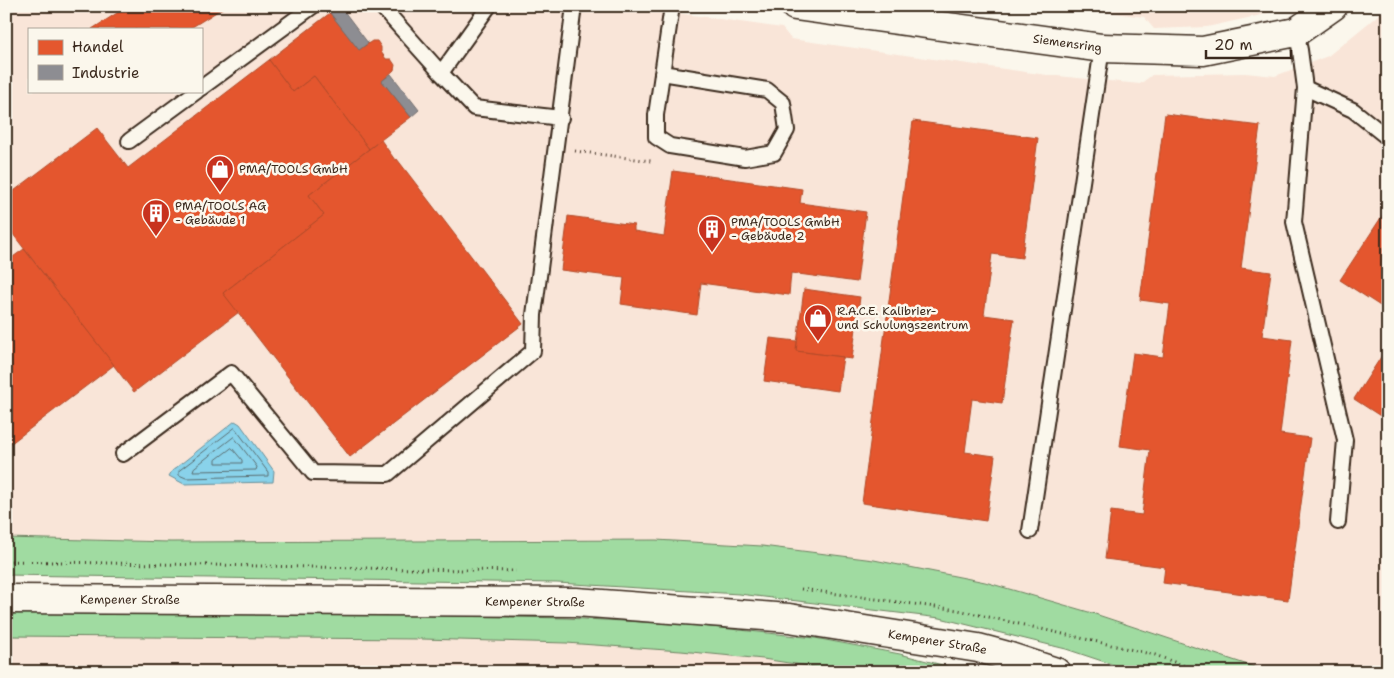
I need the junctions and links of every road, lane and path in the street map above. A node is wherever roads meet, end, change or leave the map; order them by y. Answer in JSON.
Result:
{"nodes":[{"id":1,"x":313,"y":6,"type":"edge"},
{"id":2,"x":381,"y":6,"type":"edge"},
{"id":3,"x":489,"y":6,"type":"edge"},
{"id":4,"x":574,"y":6,"type":"edge"},
{"id":5,"x":672,"y":6,"type":"edge"},
{"id":6,"x":795,"y":6,"type":"edge"},
{"id":7,"x":1333,"y":6,"type":"edge"},
{"id":8,"x":1296,"y":32,"type":"junction"},
{"id":9,"x":1102,"y":48,"type":"junction"},
{"id":10,"x":441,"y":73,"type":"junction"},
{"id":11,"x":662,"y":73,"type":"junction"},
{"id":12,"x":202,"y":87,"type":"edge"},
{"id":13,"x":1306,"y":88,"type":"junction"},
{"id":14,"x":196,"y":92,"type":"edge"},
{"id":15,"x":561,"y":118,"type":"junction"},
{"id":16,"x":1388,"y":138,"type":"edge"},
{"id":17,"x":129,"y":141,"type":"dead end"},
{"id":18,"x":670,"y":146,"type":"junction"},
{"id":19,"x":556,"y":148,"type":"junction"},
{"id":20,"x":123,"y":454,"type":"dead end"},
{"id":21,"x":1338,"y":522,"type":"dead end"},
{"id":22,"x":1030,"y":530,"type":"dead end"},
{"id":23,"x":6,"y":599,"type":"edge"},
{"id":24,"x":1056,"y":672,"type":"edge"}],
"edges":[{"from":1,"to":12,"type":"lane"},
{"from":2,"to":10,"type":"lane"},
{"from":3,"to":10,"type":"lane"},
{"from":4,"to":15,"type":"lane"},
{"from":5,"to":11,"type":"lane"},
{"from":6,"to":9,"type":"main road","name":"Siemensring"},
{"from":7,"to":8,"type":"main road","name":"Siemensring"},
{"from":8,"to":9,"type":"main road","name":"Siemensring"},
{"from":8,"to":13,"type":"lane"},
{"from":9,"to":22,"type":"lane"},
{"from":10,"to":15,"type":"lane"},
{"from":11,"to":18,"type":"lane"},
{"from":11,"to":18,"type":"lane"},
{"from":13,"to":16,"type":"lane"},
{"from":13,"to":21,"type":"lane"},
{"from":14,"to":17,"type":"lane"},
{"from":15,"to":19,"type":"lane"},
{"from":18,"to":19,"type":"path"},
{"from":19,"to":20,"type":"lane"},
{"from":23,"to":24,"type":"main road","name":"Kempener Straße"}]}
